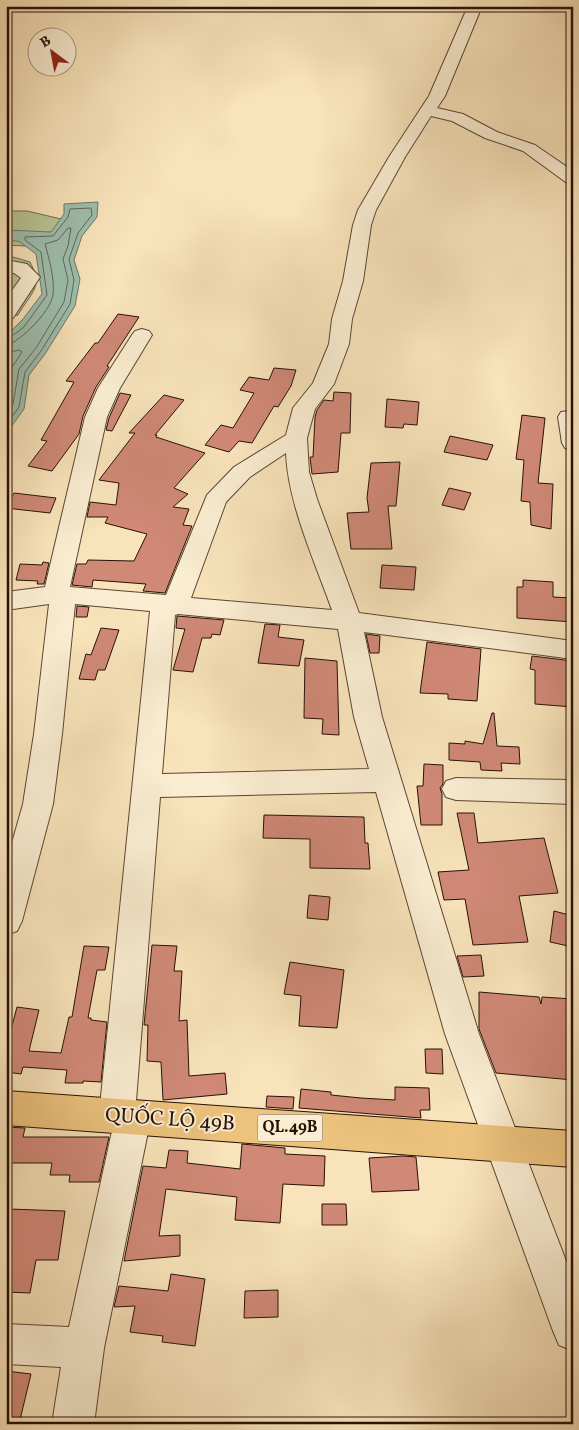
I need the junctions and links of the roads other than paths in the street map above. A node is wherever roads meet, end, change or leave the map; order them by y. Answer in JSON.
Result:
{"nodes":[{"id":1,"x":475,"y":6,"type":"edge"},
{"id":2,"x":428,"y":110,"type":"junction"},
{"id":3,"x":573,"y":179,"type":"edge"},
{"id":4,"x":6,"y":266,"type":"edge"},
{"id":5,"x":6,"y":314,"type":"edge"},
{"id":6,"x":142,"y":335,"type":"dead end"},
{"id":7,"x":569,"y":417,"type":"dead end"},
{"id":8,"x":296,"y":438,"type":"junction"},
{"id":9,"x":573,"y":443,"type":"edge"},
{"id":10,"x":60,"y":595,"type":"junction"},
{"id":11,"x":6,"y":601,"type":"edge"},
{"id":12,"x":169,"y":605,"type":"junction"},
{"id":13,"x":348,"y":621,"type":"junction"},
{"id":14,"x":573,"y":650,"type":"edge"},
{"id":15,"x":386,"y":780,"type":"junction"},
{"id":16,"x":148,"y":786,"type":"junction"},
{"id":17,"x":456,"y":789,"type":"dead end"},
{"id":18,"x":573,"y":792,"type":"edge"},
{"id":19,"x":6,"y":921,"type":"edge"},
{"id":20,"x":6,"y":1108,"type":"edge"},
{"id":21,"x":125,"y":1116,"type":"junction"},
{"id":22,"x":502,"y":1143,"type":"junction"},
{"id":23,"x":573,"y":1149,"type":"edge"},
{"id":24,"x":573,"y":1330,"type":"edge"},
{"id":25,"x":6,"y":1344,"type":"edge"},
{"id":26,"x":84,"y":1348,"type":"junction"},
{"id":27,"x":73,"y":1424,"type":"edge"}],
"edges":[{"from":1,"to":2,"type":"street"},
{"from":2,"to":3,"type":"street"},
{"from":2,"to":8,"type":"street"},
{"from":4,"to":5,"type":"street"},
{"from":6,"to":10,"type":"street"},
{"from":7,"to":9,"type":"street"},
{"from":8,"to":12,"type":"street"},
{"from":8,"to":13,"type":"street"},
{"from":10,"to":11,"type":"street"},
{"from":10,"to":12,"type":"street"},
{"from":10,"to":19,"type":"street"},
{"from":12,"to":13,"type":"street"},
{"from":12,"to":16,"type":"street"},
{"from":13,"to":14,"type":"street"},
{"from":13,"to":15,"type":"street"},
{"from":15,"to":16,"type":"street"},
{"from":15,"to":22,"type":"street"},
{"from":16,"to":21,"type":"street"},
{"from":17,"to":18,"type":"street"},
{"from":20,"to":21,"type":"main road","name":"QUỐC LỘ 49B","number":"QL.49B"},
{"from":21,"to":22,"type":"main road","name":"QUỐC LỘ 49B","number":"QL.49B"},
{"from":21,"to":26,"type":"street"},
{"from":22,"to":23,"type":"main road","name":"QUỐC LỘ 49B","number":"QL.49B"},
{"from":22,"to":24,"type":"street"},
{"from":25,"to":26,"type":"street"},
{"from":26,"to":27,"type":"street"}]}
